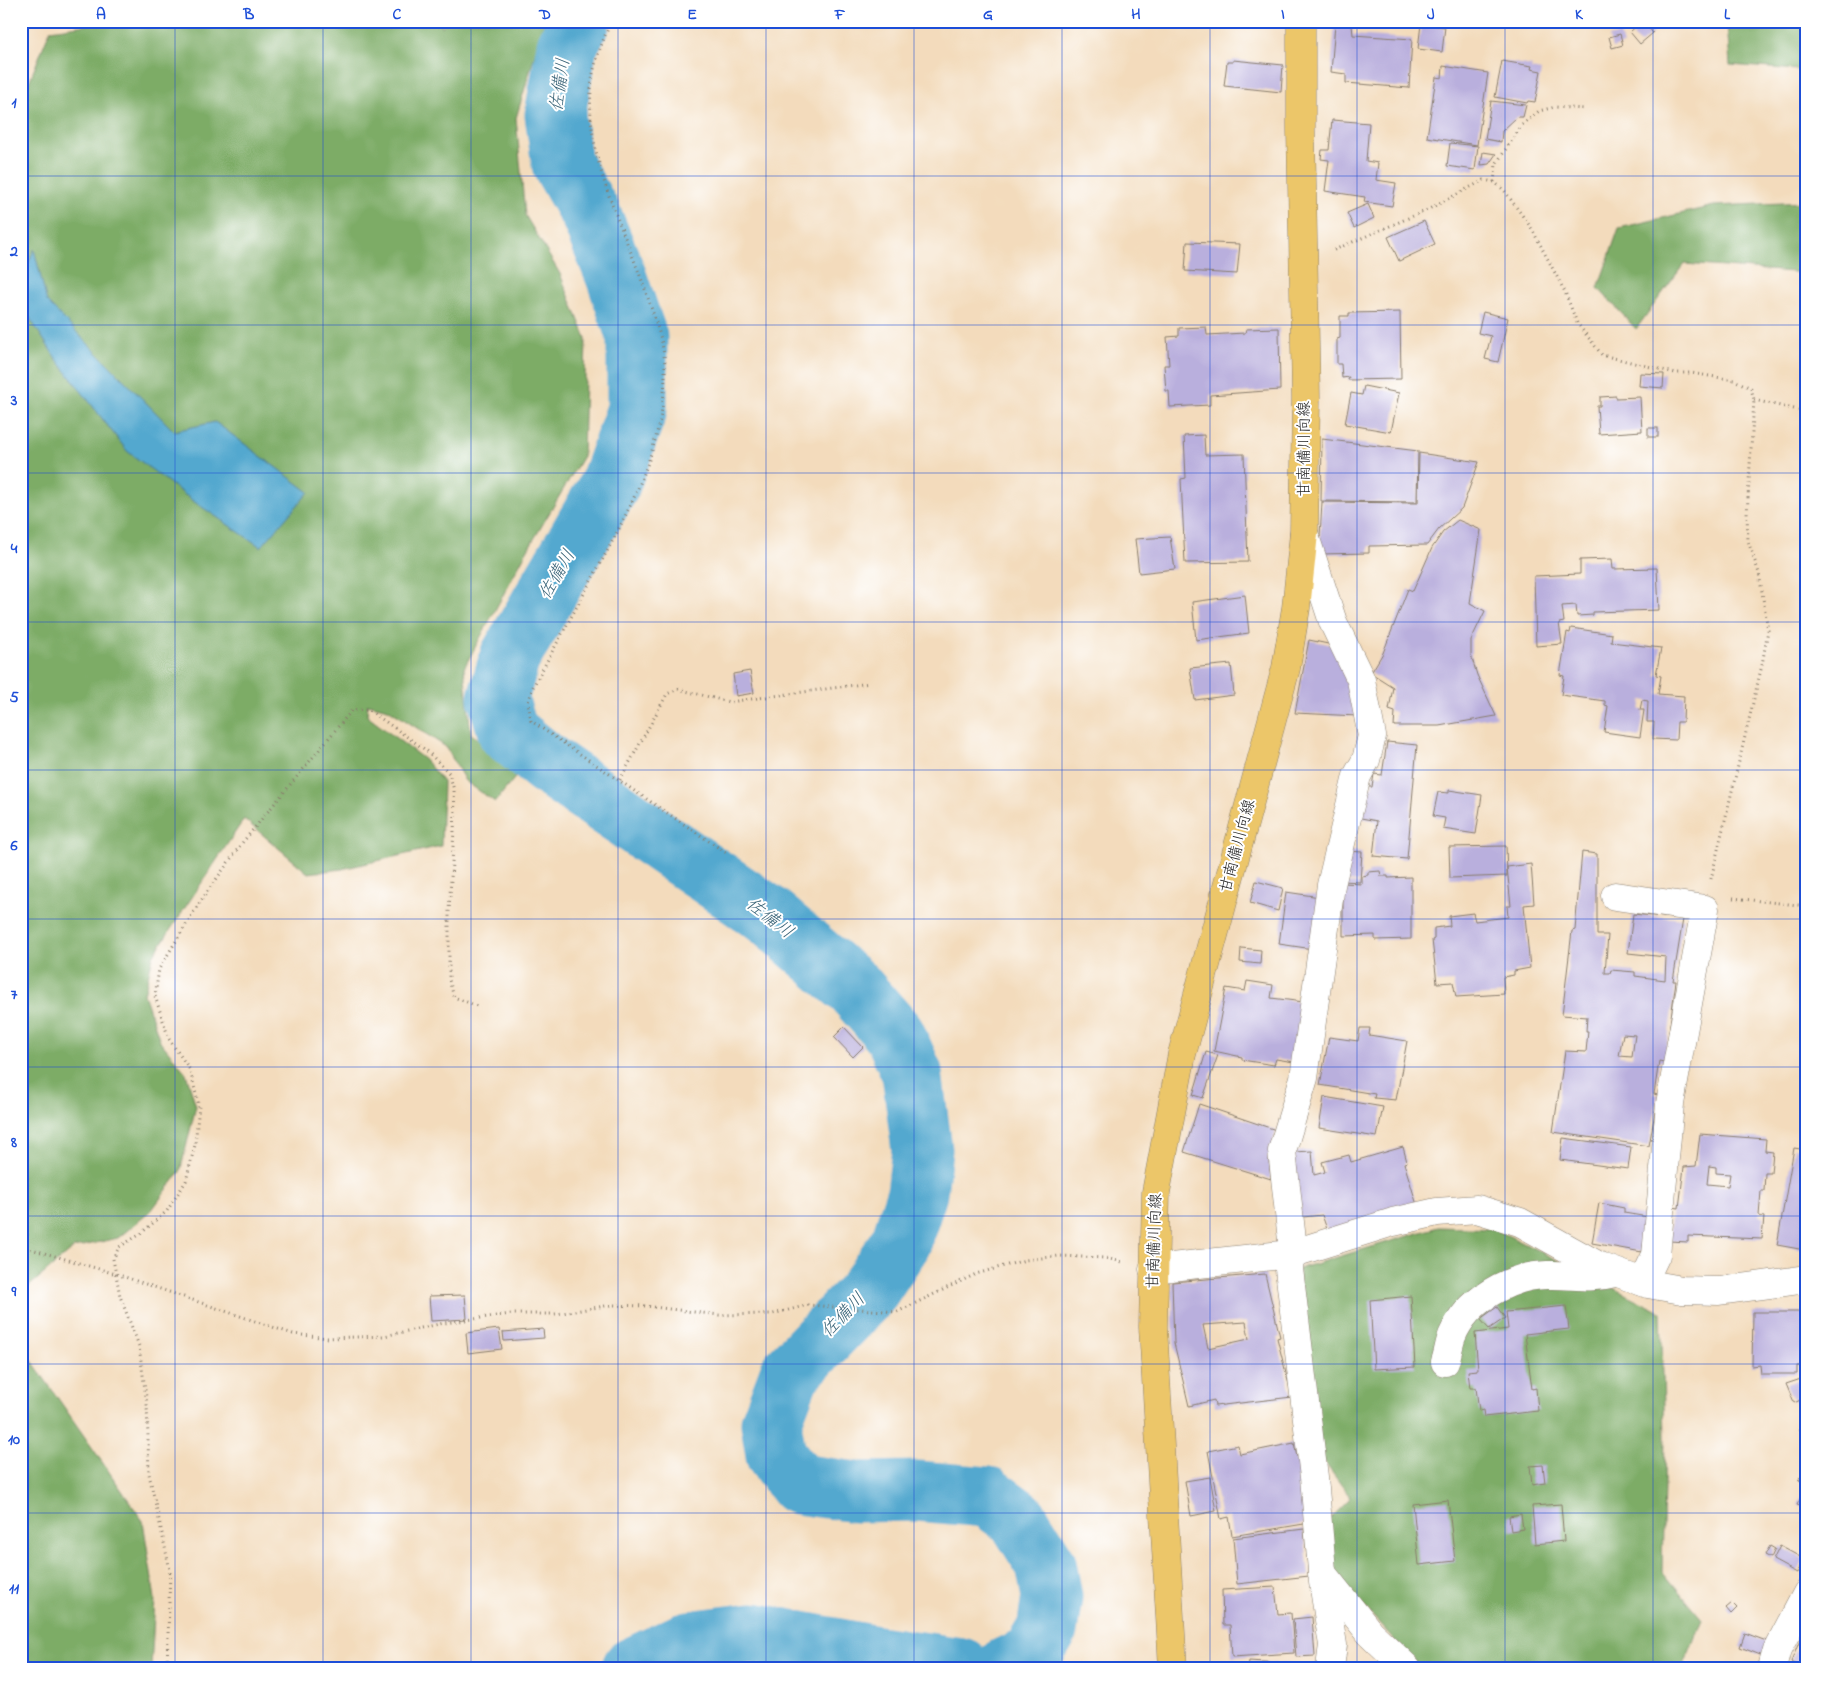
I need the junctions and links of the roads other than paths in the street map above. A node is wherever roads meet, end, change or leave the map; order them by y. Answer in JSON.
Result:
{"nodes":[{"id":1,"x":1302,"y":21,"type":"edge"},
{"id":2,"x":1304,"y":533,"type":"junction"},
{"id":3,"x":1615,"y":896,"type":"dead end"},
{"id":4,"x":1291,"y":1254,"type":"junction"},
{"id":5,"x":1153,"y":1269,"type":"junction"},
{"id":6,"x":1616,"y":1272,"type":"junction"},
{"id":7,"x":1807,"y":1279,"type":"edge"},
{"id":8,"x":1644,"y":1282,"type":"junction"},
{"id":9,"x":1446,"y":1362,"type":"dead end"},
{"id":10,"x":1322,"y":1573,"type":"junction"},
{"id":11,"x":1807,"y":1592,"type":"edge"},
{"id":12,"x":1173,"y":1668,"type":"edge"},
{"id":13,"x":1330,"y":1668,"type":"edge"},
{"id":14,"x":1407,"y":1668,"type":"edge"},
{"id":15,"x":1772,"y":1668,"type":"edge"}],
"edges":[{"from":1,"to":2,"type":"main road","name":"甘南備川向線"},
{"from":2,"to":4,"type":"street"},
{"from":2,"to":5,"type":"main road","name":"甘南備川向線"},
{"from":3,"to":8,"type":"street"},
{"from":4,"to":5,"type":"street"},
{"from":4,"to":6,"type":"street"},
{"from":4,"to":10,"type":"street"},
{"from":5,"to":12,"type":"main road","name":"甘南備川向線"},
{"from":6,"to":8,"type":"street"},
{"from":6,"to":9,"type":"street"},
{"from":7,"to":8,"type":"street"},
{"from":10,"to":13,"type":"street"},
{"from":10,"to":14,"type":"street"},
{"from":11,"to":15,"type":"street"}]}
